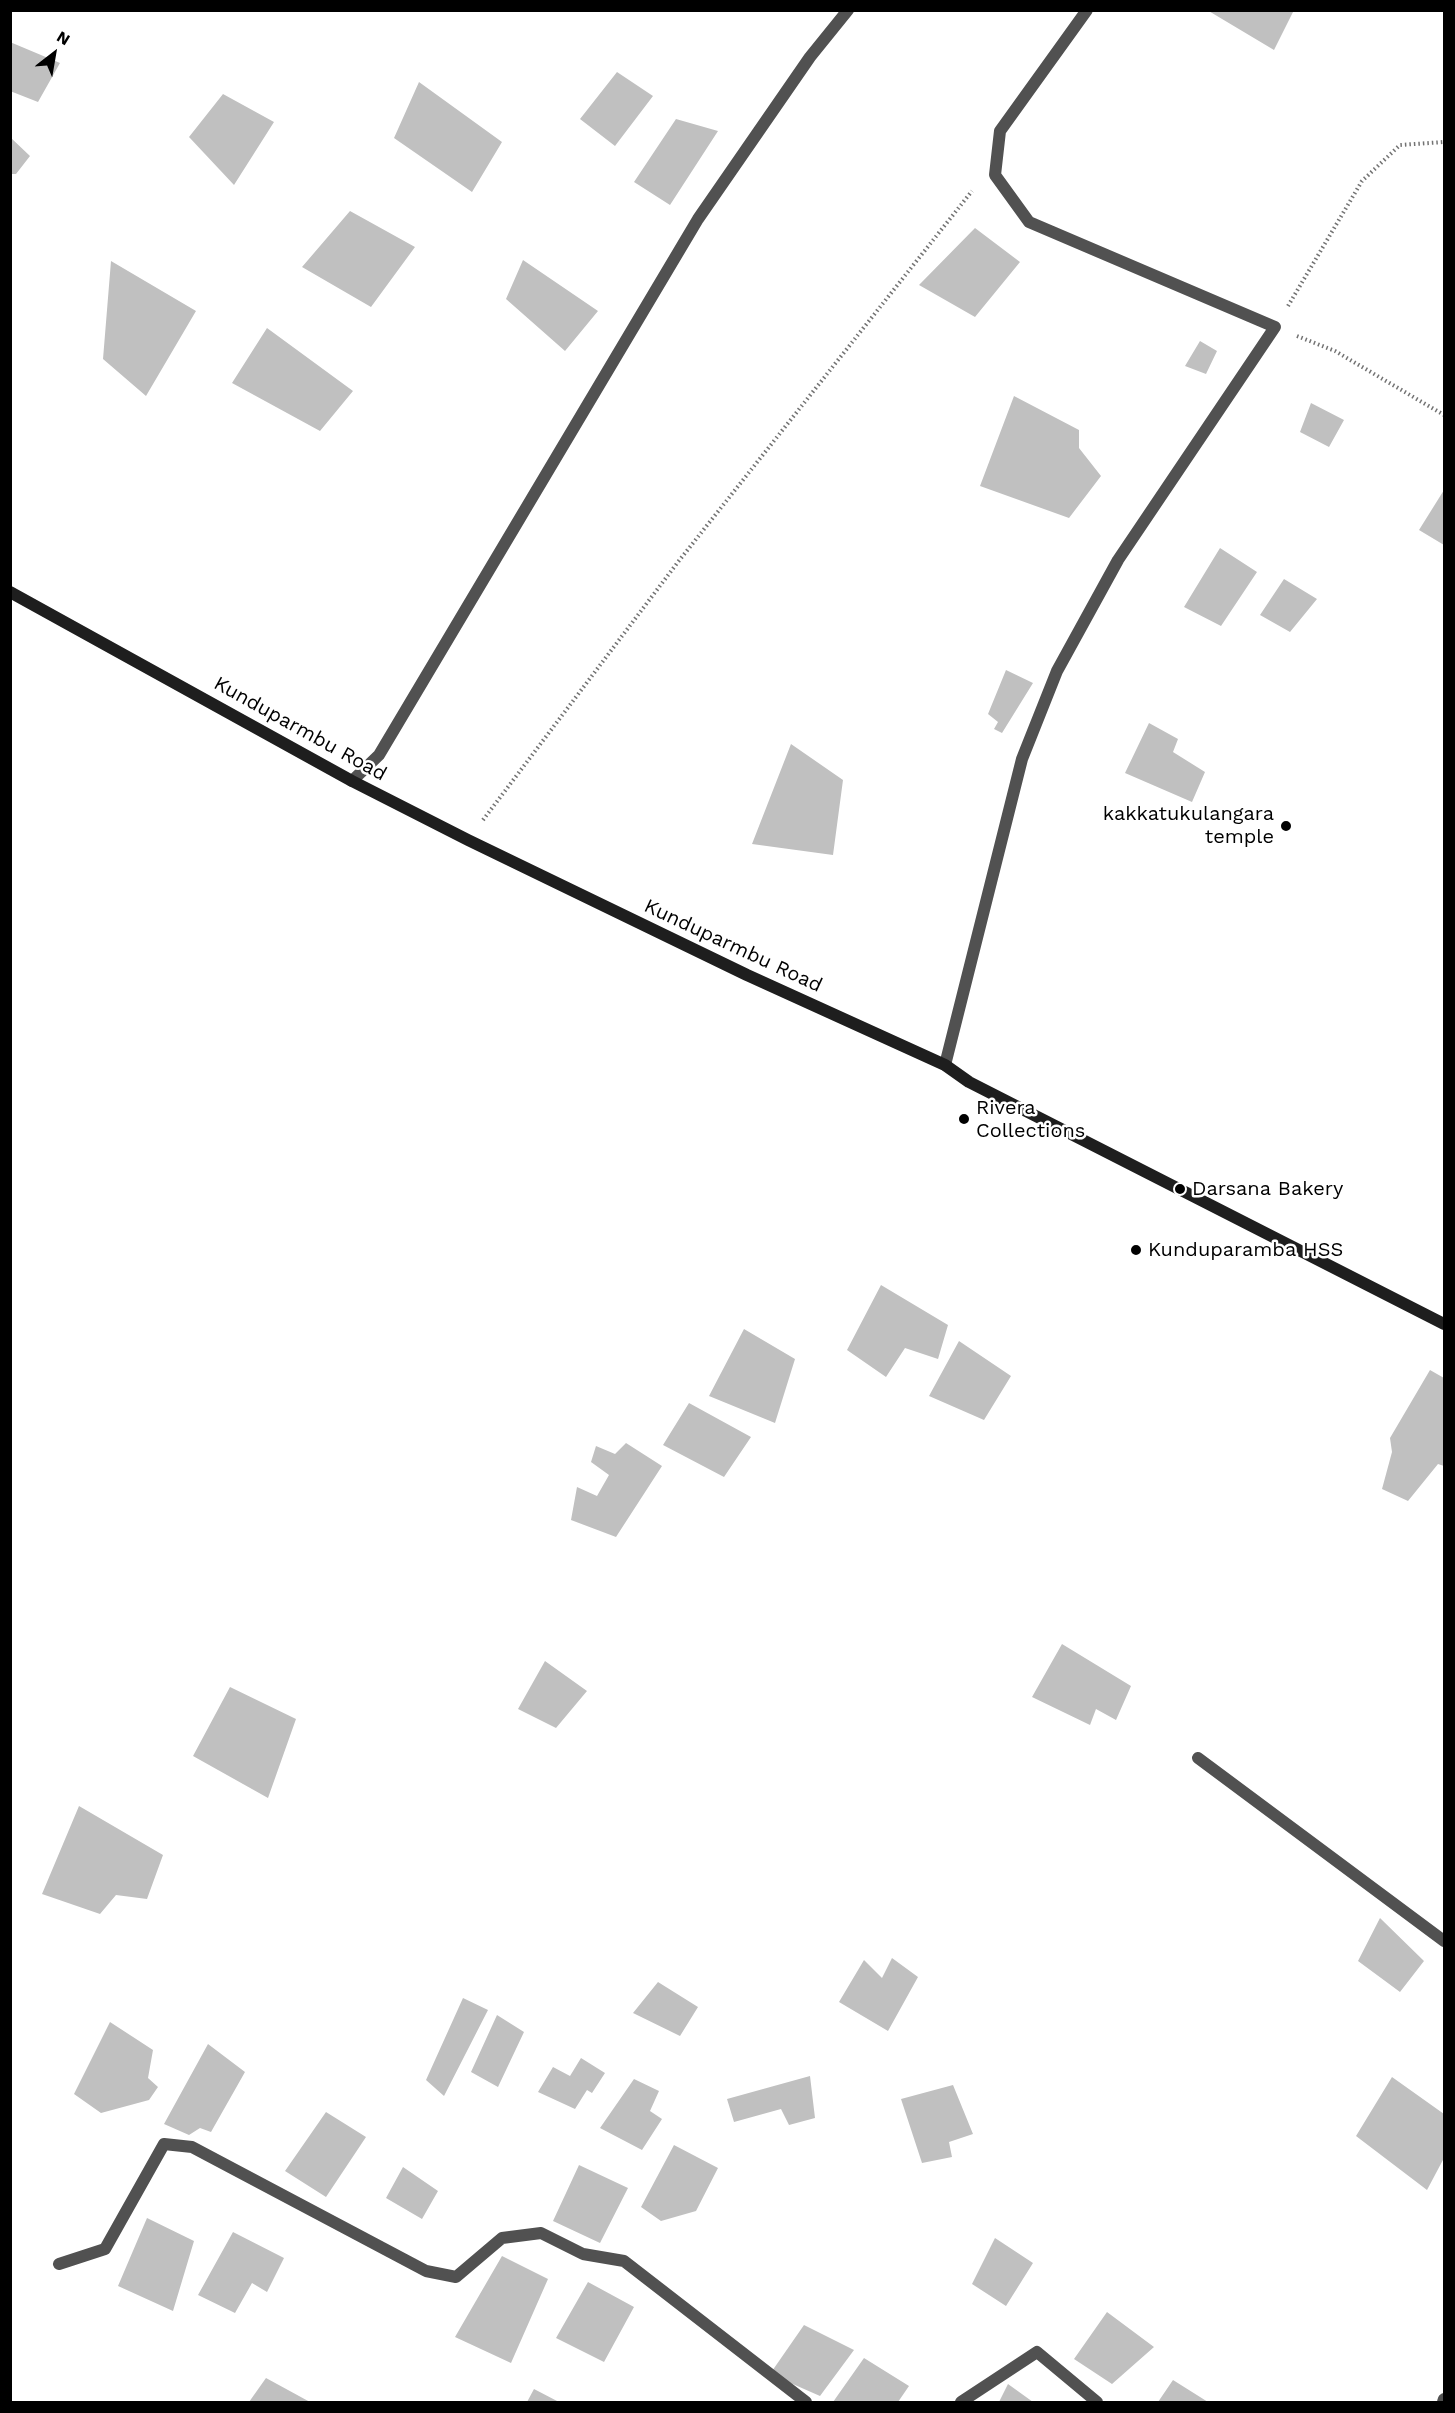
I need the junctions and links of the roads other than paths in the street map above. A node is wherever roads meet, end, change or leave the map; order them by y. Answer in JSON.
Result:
{"nodes":[{"id":1,"x":848,"y":10,"type":"edge"},
{"id":2,"x":1087,"y":10,"type":"edge"},
{"id":3,"x":10,"y":592,"type":"edge"},
{"id":4,"x":352,"y":781,"type":"junction"},
{"id":5,"x":945,"y":1065,"type":"junction"},
{"id":6,"x":1444,"y":1324,"type":"edge"},
{"id":7,"x":1198,"y":1758,"type":"dead end"},
{"id":8,"x":1444,"y":1941,"type":"edge"},
{"id":9,"x":59,"y":2264,"type":"dead end"},
{"id":10,"x":806,"y":2403,"type":"edge"},
{"id":11,"x":961,"y":2403,"type":"edge"},
{"id":12,"x":1097,"y":2403,"type":"edge"}],
"edges":[{"from":1,"to":4,"type":"street"},
{"from":2,"to":5,"type":"street"},
{"from":3,"to":4,"type":"main road","name":"Kunduparmbu Road"},
{"from":4,"to":5,"type":"main road","name":"Kunduparmbu Road"},
{"from":5,"to":6,"type":"main road","name":"Kunduparmbu Road"},
{"from":7,"to":8,"type":"street"},
{"from":9,"to":10,"type":"street"},
{"from":11,"to":12,"type":"street"}]}
